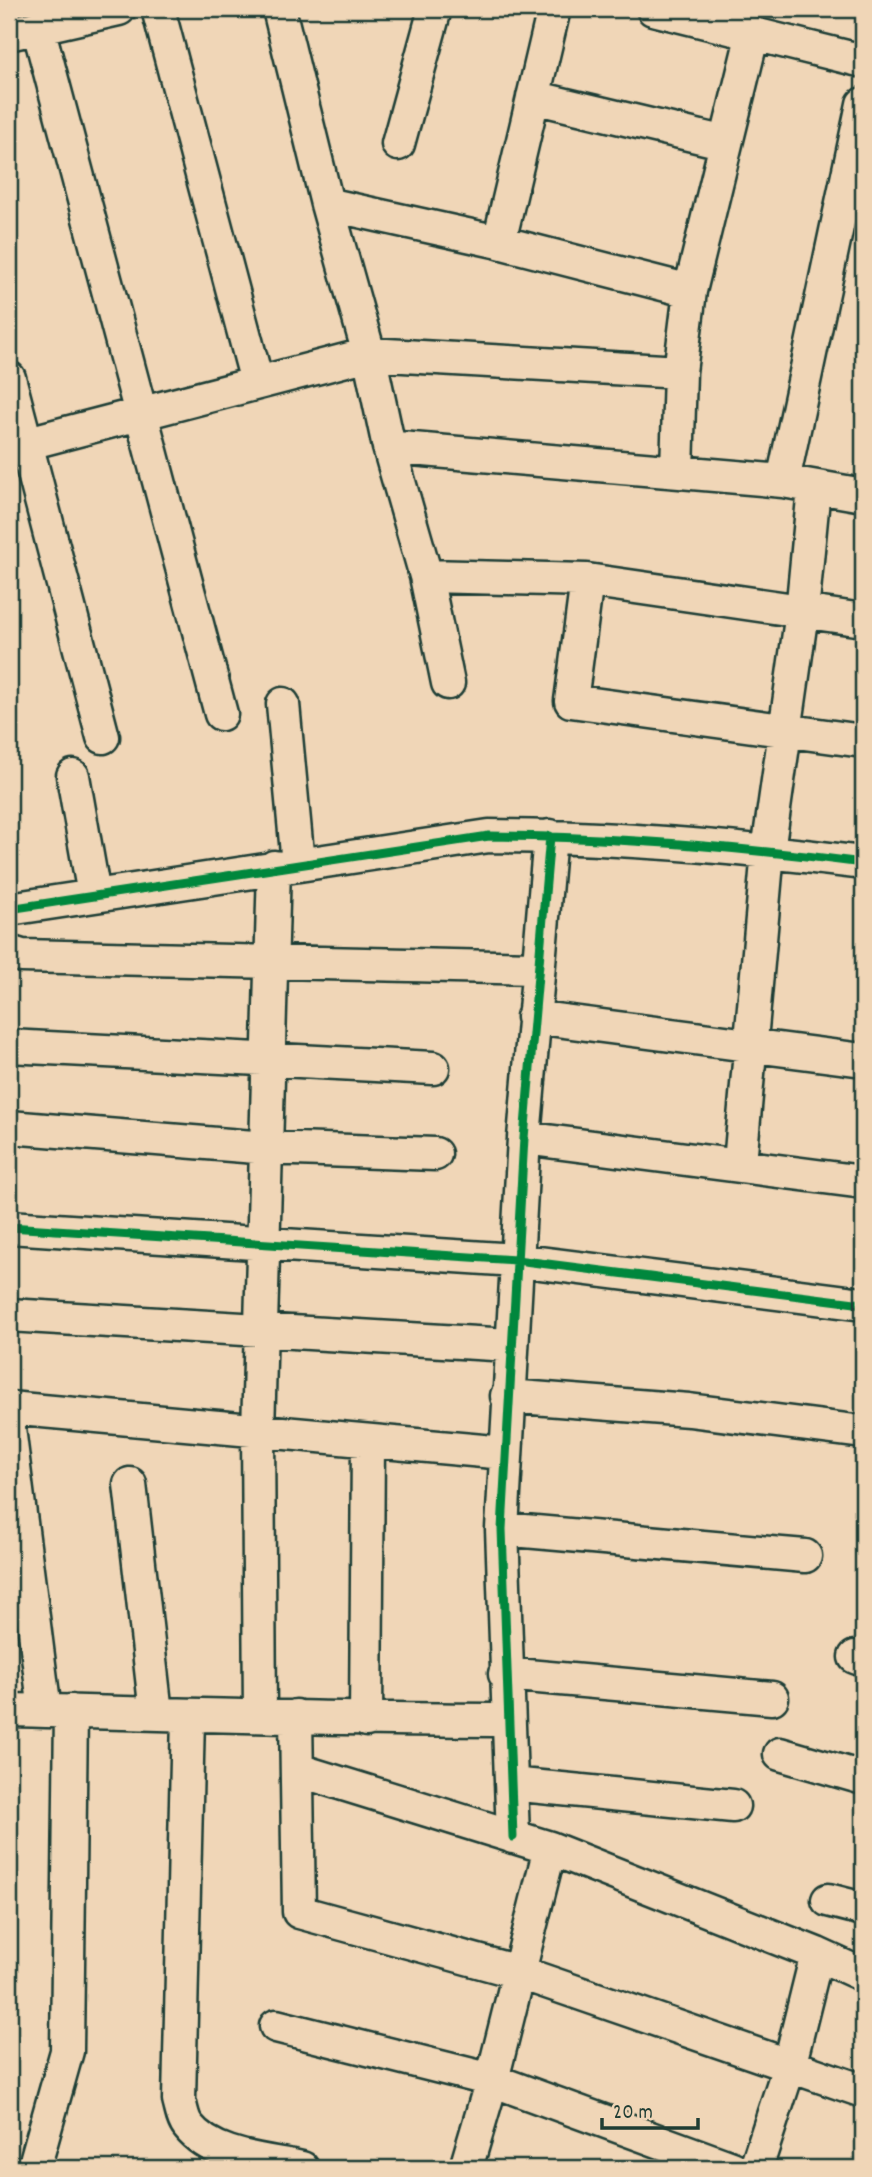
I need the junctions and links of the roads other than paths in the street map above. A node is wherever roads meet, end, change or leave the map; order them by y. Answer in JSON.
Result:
{"nodes":[{"id":1,"x":119,"y":9,"type":"edge"},
{"id":2,"x":158,"y":9,"type":"edge"},
{"id":3,"x":279,"y":9,"type":"edge"},
{"id":4,"x":435,"y":9,"type":"edge"},
{"id":5,"x":554,"y":9,"type":"edge"},
{"id":6,"x":653,"y":9,"type":"edge"},
{"id":7,"x":87,"y":12,"type":"edge"},
{"id":8,"x":23,"y":31,"type":"edge"},
{"id":9,"x":753,"y":33,"type":"junction"},
{"id":10,"x":863,"y":61,"type":"edge"},
{"id":11,"x":533,"y":97,"type":"junction"},
{"id":12,"x":863,"y":104,"type":"edge"},
{"id":13,"x":726,"y":143,"type":"junction"},
{"id":14,"x":398,"y":144,"type":"dead end"},
{"id":15,"x":327,"y":204,"type":"junction"},
{"id":16,"x":499,"y":242,"type":"junction"},
{"id":17,"x":690,"y":291,"type":"junction"},
{"id":18,"x":369,"y":354,"type":"junction"},
{"id":19,"x":680,"y":372,"type":"junction"},
{"id":20,"x":9,"y":378,"type":"edge"},
{"id":21,"x":257,"y":382,"type":"junction"},
{"id":22,"x":141,"y":415,"type":"junction"},
{"id":23,"x":17,"y":447,"type":"edge"},
{"id":24,"x":389,"y":447,"type":"junction"},
{"id":25,"x":677,"y":471,"type":"junction"},
{"id":26,"x":783,"y":481,"type":"junction"},
{"id":27,"x":814,"y":488,"type":"junction"},
{"id":28,"x":863,"y":495,"type":"edge"},
{"id":29,"x":426,"y":576,"type":"junction"},
{"id":30,"x":587,"y":580,"type":"junction"},
{"id":31,"x":803,"y":612,"type":"junction"},
{"id":32,"x":863,"y":620,"type":"edge"},
{"id":33,"x":448,"y":683,"type":"dead end"},
{"id":34,"x":283,"y":704,"type":"dead end"},
{"id":35,"x":221,"y":713,"type":"dead end"},
{"id":36,"x":784,"y":731,"type":"junction"},
{"id":37,"x":103,"y":737,"type":"dead end"},
{"id":38,"x":863,"y":741,"type":"edge"},
{"id":39,"x":73,"y":776,"type":"dead end"},
{"id":40,"x":550,"y":836,"type":"junction"},
{"id":41,"x":768,"y":851,"type":"junction"},
{"id":42,"x":863,"y":863,"type":"edge"},
{"id":43,"x":286,"y":866,"type":"junction"},
{"id":44,"x":94,"y":895,"type":"junction"},
{"id":45,"x":9,"y":909,"type":"edge"},
{"id":46,"x":9,"y":952,"type":"edge"},
{"id":47,"x":271,"y":962,"type":"junction"},
{"id":48,"x":536,"y":968,"type":"junction"},
{"id":49,"x":533,"y":1017,"type":"junction"},
{"id":50,"x":9,"y":1046,"type":"edge"},
{"id":51,"x":751,"y":1047,"type":"junction"},
{"id":52,"x":269,"y":1060,"type":"junction"},
{"id":53,"x":863,"y":1060,"type":"edge"},
{"id":54,"x":433,"y":1068,"type":"dead end"},
{"id":55,"x":9,"y":1128,"type":"edge"},
{"id":56,"x":524,"y":1138,"type":"junction"},
{"id":57,"x":267,"y":1148,"type":"junction"},
{"id":58,"x":435,"y":1154,"type":"dead end"},
{"id":59,"x":740,"y":1163,"type":"junction"},
{"id":60,"x":863,"y":1182,"type":"edge"},
{"id":61,"x":9,"y":1227,"type":"edge"},
{"id":62,"x":264,"y":1244,"type":"junction"},
{"id":63,"x":516,"y":1261,"type":"junction"},
{"id":64,"x":863,"y":1304,"type":"edge"},
{"id":65,"x":9,"y":1315,"type":"edge"},
{"id":66,"x":262,"y":1330,"type":"junction"},
{"id":67,"x":510,"y":1345,"type":"junction"},
{"id":68,"x":507,"y":1396,"type":"junction"},
{"id":69,"x":9,"y":1408,"type":"edge"},
{"id":70,"x":9,"y":1428,"type":"edge"},
{"id":71,"x":258,"y":1431,"type":"junction"},
{"id":72,"x":863,"y":1432,"type":"edge"},
{"id":73,"x":368,"y":1443,"type":"junction"},
{"id":74,"x":505,"y":1453,"type":"junction"},
{"id":75,"x":130,"y":1484,"type":"dead end"},
{"id":76,"x":502,"y":1529,"type":"junction"},
{"id":77,"x":804,"y":1556,"type":"dead end"},
{"id":78,"x":505,"y":1674,"type":"junction"},
{"id":79,"x":772,"y":1698,"type":"dead end"},
{"id":80,"x":9,"y":1710,"type":"edge"},
{"id":81,"x":58,"y":1711,"type":"junction"},
{"id":82,"x":156,"y":1713,"type":"junction"},
{"id":83,"x":260,"y":1714,"type":"junction"},
{"id":84,"x":296,"y":1716,"type":"junction"},
{"id":85,"x":188,"y":1717,"type":"junction"},
{"id":86,"x":366,"y":1720,"type":"junction"},
{"id":87,"x":507,"y":1720,"type":"junction"},
{"id":88,"x":780,"y":1754,"type":"dead end"},
{"id":89,"x":298,"y":1770,"type":"junction"},
{"id":90,"x":863,"y":1778,"type":"edge"},
{"id":91,"x":511,"y":1784,"type":"junction"},
{"id":92,"x":733,"y":1806,"type":"dead end"},
{"id":93,"x":513,"y":1837,"type":"junction"},
{"id":94,"x":550,"y":1848,"type":"junction"},
{"id":95,"x":828,"y":1900,"type":"dead end"},
{"id":96,"x":863,"y":1909,"type":"edge"},
{"id":97,"x":817,"y":1954,"type":"junction"},
{"id":98,"x":518,"y":1972,"type":"junction"},
{"id":99,"x":863,"y":1975,"type":"edge"},
{"id":100,"x":276,"y":2026,"type":"dead end"},
{"id":101,"x":789,"y":2067,"type":"junction"},
{"id":102,"x":492,"y":2080,"type":"junction"},
{"id":103,"x":863,"y":2091,"type":"edge"},
{"id":104,"x":34,"y":2168,"type":"edge"},
{"id":105,"x":302,"y":2168,"type":"edge"},
{"id":106,"x":466,"y":2168,"type":"edge"},
{"id":107,"x":732,"y":2168,"type":"edge"},
{"id":108,"x":756,"y":2168,"type":"edge"}],
"edges":[{"from":1,"to":7,"type":"street"},
{"from":2,"to":21,"type":"street"},
{"from":3,"to":15,"type":"street"},
{"from":4,"to":14,"type":"street"},
{"from":5,"to":11,"type":"street"},
{"from":6,"to":9,"type":"street"},
{"from":7,"to":8,"type":"street"},
{"from":8,"to":22,"type":"street"},
{"from":9,"to":10,"type":"street"},
{"from":9,"to":13,"type":"street"},
{"from":11,"to":13,"type":"street"},
{"from":11,"to":16,"type":"street"},
{"from":12,"to":26,"type":"street"},
{"from":13,"to":17,"type":"street"},
{"from":15,"to":16,"type":"street"},
{"from":15,"to":18,"type":"street"},
{"from":16,"to":17,"type":"street"},
{"from":17,"to":19,"type":"street"},
{"from":18,"to":19,"type":"street"},
{"from":18,"to":21,"type":"street"},
{"from":18,"to":24,"type":"street"},
{"from":19,"to":25,"type":"street"},
{"from":20,"to":23,"type":"street"},
{"from":21,"to":22,"type":"street"},
{"from":22,"to":23,"type":"street"},
{"from":22,"to":35,"type":"street"},
{"from":23,"to":37,"type":"street"},
{"from":24,"to":25,"type":"street"},
{"from":24,"to":29,"type":"street"},
{"from":25,"to":26,"type":"street"},
{"from":26,"to":27,"type":"street"},
{"from":27,"to":28,"type":"street"},
{"from":27,"to":31,"type":"street"},
{"from":29,"to":30,"type":"street"},
{"from":29,"to":33,"type":"street"},
{"from":30,"to":31,"type":"street"},
{"from":30,"to":36,"type":"street"},
{"from":31,"to":32,"type":"street"},
{"from":31,"to":36,"type":"street"},
{"from":34,"to":43,"type":"street"},
{"from":36,"to":38,"type":"street"},
{"from":36,"to":41,"type":"street"},
{"from":39,"to":44,"type":"street"},
{"from":40,"to":41,"type":"street"},
{"from":40,"to":43,"type":"street"},
{"from":40,"to":48,"type":"street"},
{"from":41,"to":42,"type":"street"},
{"from":41,"to":51,"type":"street"},
{"from":43,"to":44,"type":"street"},
{"from":43,"to":47,"type":"street"},
{"from":44,"to":45,"type":"street"},
{"from":46,"to":47,"type":"street"},
{"from":47,"to":48,"type":"street"},
{"from":47,"to":52,"type":"street"},
{"from":48,"to":49,"type":"street"},
{"from":49,"to":51,"type":"street"},
{"from":49,"to":56,"type":"street"},
{"from":50,"to":52,"type":"street"},
{"from":51,"to":53,"type":"street"},
{"from":51,"to":59,"type":"street"},
{"from":52,"to":54,"type":"street"},
{"from":52,"to":57,"type":"street"},
{"from":55,"to":57,"type":"street"},
{"from":56,"to":59,"type":"street"},
{"from":56,"to":63,"type":"street"},
{"from":57,"to":58,"type":"street"},
{"from":57,"to":62,"type":"street"},
{"from":59,"to":60,"type":"street"},
{"from":61,"to":62,"type":"street"},
{"from":62,"to":63,"type":"street"},
{"from":62,"to":66,"type":"street"},
{"from":63,"to":64,"type":"street"},
{"from":63,"to":67,"type":"street"},
{"from":65,"to":66,"type":"street"},
{"from":66,"to":67,"type":"street"},
{"from":66,"to":71,"type":"street"},
{"from":67,"to":68,"type":"street"},
{"from":68,"to":72,"type":"street"},
{"from":68,"to":74,"type":"street"},
{"from":69,"to":71,"type":"street"},
{"from":70,"to":81,"type":"street"},
{"from":71,"to":73,"type":"street"},
{"from":71,"to":83,"type":"street"},
{"from":73,"to":74,"type":"street"},
{"from":73,"to":86,"type":"street"},
{"from":74,"to":76,"type":"street"},
{"from":75,"to":82,"type":"street"},
{"from":76,"to":77,"type":"street"},
{"from":76,"to":78,"type":"street"},
{"from":78,"to":79,"type":"street"},
{"from":78,"to":87,"type":"street"},
{"from":80,"to":81,"type":"street"},
{"from":81,"to":82,"type":"street"},
{"from":81,"to":104,"type":"street"},
{"from":82,"to":85,"type":"street"},
{"from":83,"to":84,"type":"street"},
{"from":83,"to":85,"type":"street"},
{"from":84,"to":86,"type":"street"},
{"from":84,"to":89,"type":"street"},
{"from":85,"to":105,"type":"street"},
{"from":86,"to":87,"type":"street"},
{"from":87,"to":91,"type":"street"},
{"from":88,"to":90,"type":"street"},
{"from":89,"to":93,"type":"street"},
{"from":89,"to":98,"type":"street"},
{"from":91,"to":92,"type":"street"},
{"from":91,"to":93,"type":"street"},
{"from":93,"to":94,"type":"street"},
{"from":94,"to":97,"type":"street"},
{"from":94,"to":98,"type":"street"},
{"from":95,"to":96,"type":"street"},
{"from":97,"to":99,"type":"street"},
{"from":97,"to":101,"type":"street"},
{"from":98,"to":101,"type":"street"},
{"from":98,"to":102,"type":"street"},
{"from":100,"to":102,"type":"street"},
{"from":101,"to":103,"type":"street"},
{"from":101,"to":108,"type":"street"},
{"from":102,"to":106,"type":"street"},
{"from":102,"to":107,"type":"street"}]}
